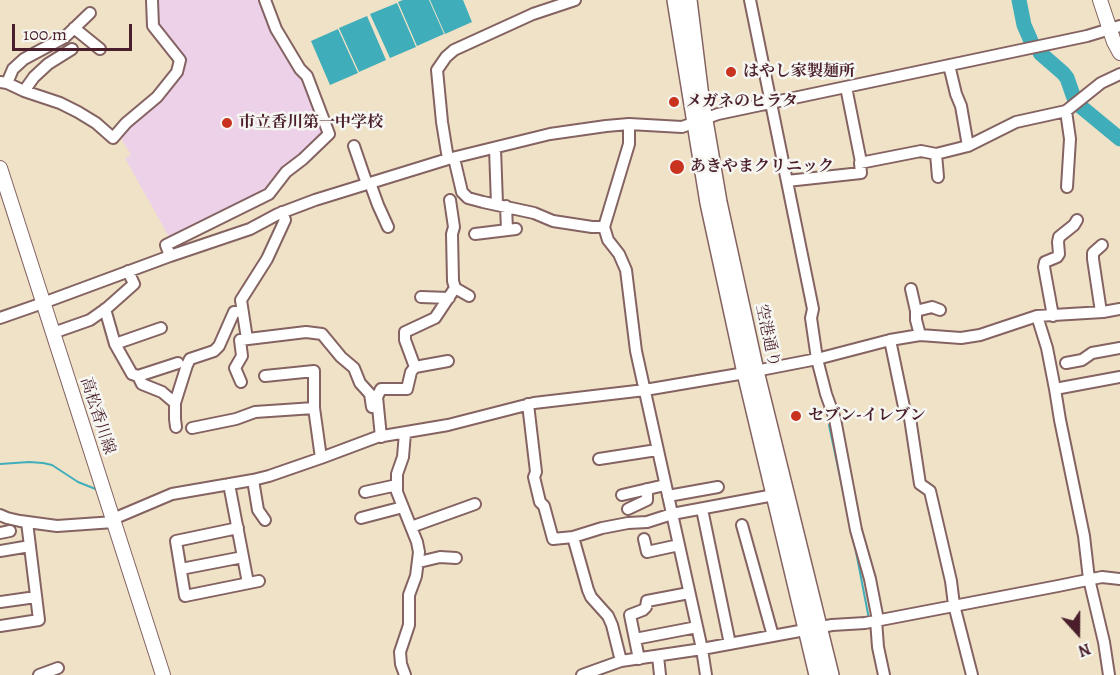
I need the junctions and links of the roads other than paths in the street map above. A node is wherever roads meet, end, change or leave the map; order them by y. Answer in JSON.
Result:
{"nodes":[{"id":1,"x":152,"y":0,"type":"edge"},
{"id":2,"x":265,"y":0,"type":"edge"},
{"id":3,"x":575,"y":0,"type":"edge"},
{"id":4,"x":675,"y":0,"type":"edge"},
{"id":5,"x":689,"y":0,"type":"edge"},
{"id":6,"x":750,"y":0,"type":"edge"},
{"id":7,"x":1100,"y":0,"type":"edge"},
{"id":8,"x":90,"y":13,"type":"dead end"},
{"id":9,"x":74,"y":28,"type":"junction"},
{"id":10,"x":1116,"y":38,"type":"edge"},
{"id":11,"x":72,"y":49,"type":"dead end"},
{"id":12,"x":100,"y":49,"type":"dead end"},
{"id":13,"x":1120,"y":63,"type":"edge"},
{"id":14,"x":949,"y":65,"type":"junction"},
{"id":15,"x":1120,"y":74,"type":"edge"},
{"id":16,"x":3,"y":83,"type":"edge"},
{"id":17,"x":846,"y":87,"type":"junction"},
{"id":18,"x":24,"y":91,"type":"junction"},
{"id":19,"x":770,"y":103,"type":"junction"},
{"id":20,"x":1066,"y":111,"type":"junction"},
{"id":21,"x":700,"y":120,"type":"junction"},
{"id":22,"x":629,"y":124,"type":"junction"},
{"id":23,"x":354,"y":146,"type":"dead end"},
{"id":24,"x":968,"y":146,"type":"junction"},
{"id":25,"x":495,"y":148,"type":"junction"},
{"id":26,"x":936,"y":154,"type":"junction"},
{"id":27,"x":451,"y":158,"type":"junction"},
{"id":28,"x":861,"y":162,"type":"junction"},
{"id":29,"x":0,"y":168,"type":"edge"},
{"id":30,"x":938,"y":177,"type":"dead end"},
{"id":31,"x":787,"y":181,"type":"junction"},
{"id":32,"x":369,"y":184,"type":"junction"},
{"id":33,"x":1067,"y":187,"type":"dead end"},
{"id":34,"x":450,"y":200,"type":"dead end"},
{"id":35,"x":502,"y":205,"type":"junction"},
{"id":36,"x":282,"y":212,"type":"junction"},
{"id":37,"x":1077,"y":220,"type":"dead end"},
{"id":38,"x":388,"y":227,"type":"dead end"},
{"id":39,"x":604,"y":227,"type":"junction"},
{"id":40,"x":475,"y":234,"type":"dead end"},
{"id":41,"x":1102,"y":245,"type":"dead end"},
{"id":42,"x":170,"y":256,"type":"junction"},
{"id":43,"x":128,"y":272,"type":"junction"},
{"id":44,"x":911,"y":289,"type":"dead end"},
{"id":45,"x":452,"y":293,"type":"junction"},
{"id":46,"x":470,"y":296,"type":"dead end"},
{"id":47,"x":421,"y":297,"type":"dead end"},
{"id":48,"x":43,"y":303,"type":"junction"},
{"id":49,"x":105,"y":309,"type":"junction"},
{"id":50,"x":1120,"y":309,"type":"edge"},
{"id":51,"x":916,"y":310,"type":"junction"},
{"id":52,"x":940,"y":310,"type":"dead end"},
{"id":53,"x":242,"y":311,"type":"junction"},
{"id":54,"x":1101,"y":312,"type":"junction"},
{"id":55,"x":1037,"y":316,"type":"junction"},
{"id":56,"x":1053,"y":316,"type":"junction"},
{"id":57,"x":0,"y":318,"type":"edge"},
{"id":58,"x":161,"y":328,"type":"dead end"},
{"id":59,"x":53,"y":333,"type":"junction"},
{"id":60,"x":920,"y":335,"type":"junction"},
{"id":61,"x":247,"y":339,"type":"junction"},
{"id":62,"x":890,"y":340,"type":"junction"},
{"id":63,"x":115,"y":344,"type":"junction"},
{"id":64,"x":1120,"y":348,"type":"edge"},
{"id":65,"x":817,"y":359,"type":"junction"},
{"id":66,"x":448,"y":361,"type":"dead end"},
{"id":67,"x":178,"y":363,"type":"dead end"},
{"id":68,"x":1066,"y":363,"type":"dead end"},
{"id":69,"x":415,"y":367,"type":"junction"},
{"id":70,"x":750,"y":372,"type":"junction"},
{"id":71,"x":138,"y":376,"type":"junction"},
{"id":72,"x":265,"y":376,"type":"dead end"},
{"id":73,"x":1120,"y":377,"type":"edge"},
{"id":74,"x":241,"y":382,"type":"dead end"},
{"id":75,"x":1055,"y":389,"type":"junction"},
{"id":76,"x":645,"y":390,"type":"junction"},
{"id":77,"x":175,"y":403,"type":"junction"},
{"id":78,"x":528,"y":404,"type":"junction"},
{"id":79,"x":314,"y":408,"type":"junction"},
{"id":80,"x":176,"y":428,"type":"dead end"},
{"id":81,"x":192,"y":428,"type":"dead end"},
{"id":82,"x":405,"y":433,"type":"junction"},
{"id":83,"x":379,"y":437,"type":"junction"},
{"id":84,"x":657,"y":450,"type":"junction"},
{"id":85,"x":321,"y":458,"type":"junction"},
{"id":86,"x":599,"y":459,"type":"dead end"},
{"id":87,"x":253,"y":480,"type":"junction"},
{"id":88,"x":229,"y":484,"type":"junction"},
{"id":89,"x":397,"y":485,"type":"junction"},
{"id":90,"x":718,"y":487,"type":"dead end"},
{"id":91,"x":647,"y":489,"type":"junction"},
{"id":92,"x":667,"y":491,"type":"junction"},
{"id":93,"x":365,"y":492,"type":"dead end"},
{"id":94,"x":622,"y":495,"type":"dead end"},
{"id":95,"x":774,"y":495,"type":"junction"},
{"id":96,"x":475,"y":504,"type":"dead end"},
{"id":97,"x":403,"y":507,"type":"junction"},
{"id":98,"x":628,"y":509,"type":"dead end"},
{"id":99,"x":672,"y":514,"type":"junction"},
{"id":100,"x":703,"y":514,"type":"dead end"},
{"id":101,"x":0,"y":515,"type":"edge"},
{"id":102,"x":361,"y":518,"type":"dead end"},
{"id":103,"x":113,"y":520,"type":"junction"},
{"id":104,"x":265,"y":520,"type":"dead end"},
{"id":105,"x":27,"y":522,"type":"junction"},
{"id":106,"x":742,"y":525,"type":"dead end"},
{"id":107,"x":411,"y":527,"type":"junction"},
{"id":108,"x":238,"y":528,"type":"junction"},
{"id":109,"x":573,"y":537,"type":"junction"},
{"id":110,"x":644,"y":539,"type":"dead end"},
{"id":111,"x":679,"y":545,"type":"junction"},
{"id":112,"x":30,"y":546,"type":"junction"},
{"id":113,"x":0,"y":551,"type":"edge"},
{"id":114,"x":243,"y":557,"type":"junction"},
{"id":115,"x":456,"y":558,"type":"dead end"},
{"id":116,"x":419,"y":562,"type":"junction"},
{"id":117,"x":181,"y":568,"type":"junction"},
{"id":118,"x":1089,"y":579,"type":"junction"},
{"id":119,"x":1120,"y":579,"type":"edge"},
{"id":120,"x":689,"y":593,"type":"junction"},
{"id":121,"x":36,"y":597,"type":"junction"},
{"id":122,"x":0,"y":600,"type":"edge"},
{"id":123,"x":954,"y":605,"type":"junction"},
{"id":124,"x":877,"y":620,"type":"junction"},
{"id":125,"x":0,"y":626,"type":"edge"},
{"id":126,"x":697,"y":627,"type":"junction"},
{"id":127,"x":812,"y":629,"type":"junction"},
{"id":128,"x":773,"y":636,"type":"junction"},
{"id":129,"x":635,"y":639,"type":"junction"},
{"id":130,"x":730,"y":644,"type":"junction"},
{"id":131,"x":702,"y":649,"type":"junction"},
{"id":132,"x":658,"y":656,"type":"junction"},
{"id":133,"x":639,"y":659,"type":"junction"},
{"id":134,"x":621,"y":662,"type":"junction"},
{"id":135,"x":58,"y":668,"type":"dead end"},
{"id":136,"x":39,"y":675,"type":"edge"},
{"id":137,"x":163,"y":675,"type":"edge"},
{"id":138,"x":405,"y":675,"type":"edge"},
{"id":139,"x":582,"y":675,"type":"edge"},
{"id":140,"x":660,"y":675,"type":"edge"},
{"id":141,"x":706,"y":675,"type":"edge"},
{"id":142,"x":817,"y":675,"type":"edge"},
{"id":143,"x":831,"y":675,"type":"edge"},
{"id":144,"x":884,"y":675,"type":"edge"},
{"id":145,"x":972,"y":675,"type":"edge"},
{"id":146,"x":1109,"y":675,"type":"edge"}],
"edges":[{"from":1,"to":18,"type":"street"},
{"from":2,"to":42,"type":"street"},
{"from":3,"to":27,"type":"street"},
{"from":4,"to":21,"type":"highway","name":"空港通り"},
{"from":5,"to":21,"type":"highway","name":"空港通り"},
{"from":6,"to":19,"type":"street"},
{"from":7,"to":10,"type":"main road"},
{"from":8,"to":9,"type":"street"},
{"from":9,"to":12,"type":"street"},
{"from":9,"to":16,"type":"street"},
{"from":10,"to":13,"type":"street"},
{"from":10,"to":14,"type":"street"},
{"from":11,"to":18,"type":"street"},
{"from":14,"to":17,"type":"street"},
{"from":14,"to":24,"type":"street"},
{"from":15,"to":20,"type":"street"},
{"from":16,"to":18,"type":"street"},
{"from":17,"to":19,"type":"street"},
{"from":17,"to":28,"type":"street"},
{"from":19,"to":21,"type":"street"},
{"from":19,"to":31,"type":"street"},
{"from":20,"to":24,"type":"street"},
{"from":20,"to":33,"type":"street"},
{"from":21,"to":22,"type":"street"},
{"from":21,"to":70,"type":"highway","name":"空港通り"},
{"from":22,"to":25,"type":"street"},
{"from":22,"to":39,"type":"street"},
{"from":23,"to":32,"type":"street"},
{"from":24,"to":26,"type":"street"},
{"from":25,"to":27,"type":"street"},
{"from":25,"to":35,"type":"street"},
{"from":26,"to":28,"type":"street"},
{"from":26,"to":30,"type":"street"},
{"from":27,"to":32,"type":"street"},
{"from":27,"to":35,"type":"street"},
{"from":28,"to":31,"type":"street"},
{"from":29,"to":48,"type":"main road","name":"高松香川線"},
{"from":31,"to":65,"type":"street"},
{"from":32,"to":36,"type":"street"},
{"from":32,"to":38,"type":"street"},
{"from":34,"to":45,"type":"street"},
{"from":35,"to":39,"type":"street"},
{"from":35,"to":40,"type":"street"},
{"from":36,"to":42,"type":"street"},
{"from":36,"to":53,"type":"street"},
{"from":37,"to":56,"type":"street"},
{"from":39,"to":76,"type":"street"},
{"from":41,"to":54,"type":"street"},
{"from":42,"to":43,"type":"street"},
{"from":43,"to":48,"type":"street"},
{"from":43,"to":49,"type":"street"},
{"from":44,"to":51,"type":"street"},
{"from":45,"to":46,"type":"street"},
{"from":45,"to":47,"type":"street"},
{"from":45,"to":69,"type":"street"},
{"from":48,"to":57,"type":"street"},
{"from":48,"to":59,"type":"main road","name":"高松香川線"},
{"from":49,"to":59,"type":"street"},
{"from":49,"to":63,"type":"street"},
{"from":50,"to":54,"type":"street"},
{"from":51,"to":52,"type":"street"},
{"from":51,"to":60,"type":"street"},
{"from":53,"to":61,"type":"street"},
{"from":53,"to":77,"type":"street"},
{"from":54,"to":56,"type":"street"},
{"from":55,"to":56,"type":"street"},
{"from":55,"to":60,"type":"street"},
{"from":55,"to":75,"type":"street"},
{"from":58,"to":63,"type":"street"},
{"from":59,"to":103,"type":"main road","name":"高松香川線"},
{"from":60,"to":62,"type":"street"},
{"from":61,"to":74,"type":"street"},
{"from":61,"to":83,"type":"street"},
{"from":62,"to":65,"type":"street"},
{"from":62,"to":123,"type":"street"},
{"from":63,"to":71,"type":"street"},
{"from":64,"to":68,"type":"street"},
{"from":65,"to":70,"type":"street"},
{"from":65,"to":124,"type":"street"},
{"from":66,"to":69,"type":"street"},
{"from":67,"to":71,"type":"street"},
{"from":69,"to":83,"type":"street"},
{"from":70,"to":76,"type":"street"},
{"from":70,"to":95,"type":"highway","name":"空港通り"},
{"from":70,"to":127,"type":"highway","name":"空港通り"},
{"from":71,"to":77,"type":"street"},
{"from":72,"to":79,"type":"street"},
{"from":73,"to":75,"type":"street"},
{"from":75,"to":118,"type":"street"},
{"from":76,"to":78,"type":"street"},
{"from":76,"to":84,"type":"street"},
{"from":77,"to":80,"type":"street"},
{"from":78,"to":82,"type":"street"},
{"from":78,"to":109,"type":"street"},
{"from":79,"to":81,"type":"street"},
{"from":79,"to":85,"type":"street"},
{"from":82,"to":83,"type":"street"},
{"from":82,"to":89,"type":"street"},
{"from":83,"to":85,"type":"street"},
{"from":84,"to":86,"type":"street"},
{"from":84,"to":92,"type":"street"},
{"from":85,"to":87,"type":"street"},
{"from":87,"to":88,"type":"street"},
{"from":87,"to":104,"type":"street"},
{"from":88,"to":103,"type":"street"},
{"from":88,"to":108,"type":"street"},
{"from":89,"to":93,"type":"street"},
{"from":89,"to":97,"type":"street"},
{"from":90,"to":92,"type":"street"},
{"from":91,"to":92,"type":"street"},
{"from":91,"to":94,"type":"street"},
{"from":91,"to":98,"type":"street"},
{"from":92,"to":99,"type":"street"},
{"from":95,"to":99,"type":"street"},
{"from":95,"to":127,"type":"highway","name":"空港通り"},
{"from":96,"to":107,"type":"street"},
{"from":97,"to":102,"type":"street"},
{"from":97,"to":107,"type":"street"},
{"from":99,"to":109,"type":"street"},
{"from":99,"to":111,"type":"street"},
{"from":100,"to":130,"type":"street"},
{"from":101,"to":105,"type":"street"},
{"from":103,"to":105,"type":"street"},
{"from":103,"to":137,"type":"main road","name":"高松香川線"},
{"from":105,"to":112,"type":"street"},
{"from":106,"to":128,"type":"street"},
{"from":107,"to":116,"type":"street"},
{"from":108,"to":114,"type":"street"},
{"from":108,"to":117,"type":"street"},
{"from":109,"to":134,"type":"street"},
{"from":110,"to":111,"type":"street"},
{"from":111,"to":120,"type":"street"},
{"from":112,"to":113,"type":"street"},
{"from":112,"to":121,"type":"street"},
{"from":114,"to":117,"type":"street"},
{"from":114,"to":117,"type":"street"},
{"from":115,"to":116,"type":"street"},
{"from":116,"to":138,"type":"street"},
{"from":118,"to":119,"type":"street"},
{"from":118,"to":123,"type":"street"},
{"from":118,"to":146,"type":"street"},
{"from":120,"to":126,"type":"street"},
{"from":120,"to":129,"type":"street"},
{"from":121,"to":122,"type":"street"},
{"from":121,"to":125,"type":"street"},
{"from":123,"to":124,"type":"street"},
{"from":123,"to":145,"type":"street"},
{"from":124,"to":127,"type":"street"},
{"from":124,"to":144,"type":"street"},
{"from":126,"to":129,"type":"street"},
{"from":126,"to":131,"type":"street"},
{"from":127,"to":128,"type":"street"},
{"from":127,"to":142,"type":"highway","name":"空港通り"},
{"from":127,"to":143,"type":"highway","name":"空港通り"},
{"from":128,"to":130,"type":"street"},
{"from":129,"to":133,"type":"street"},
{"from":130,"to":131,"type":"street"},
{"from":131,"to":132,"type":"street"},
{"from":131,"to":141,"type":"street"},
{"from":132,"to":133,"type":"street"},
{"from":132,"to":140,"type":"street"},
{"from":133,"to":134,"type":"street"},
{"from":134,"to":139,"type":"street"},
{"from":135,"to":136,"type":"street"}]}
